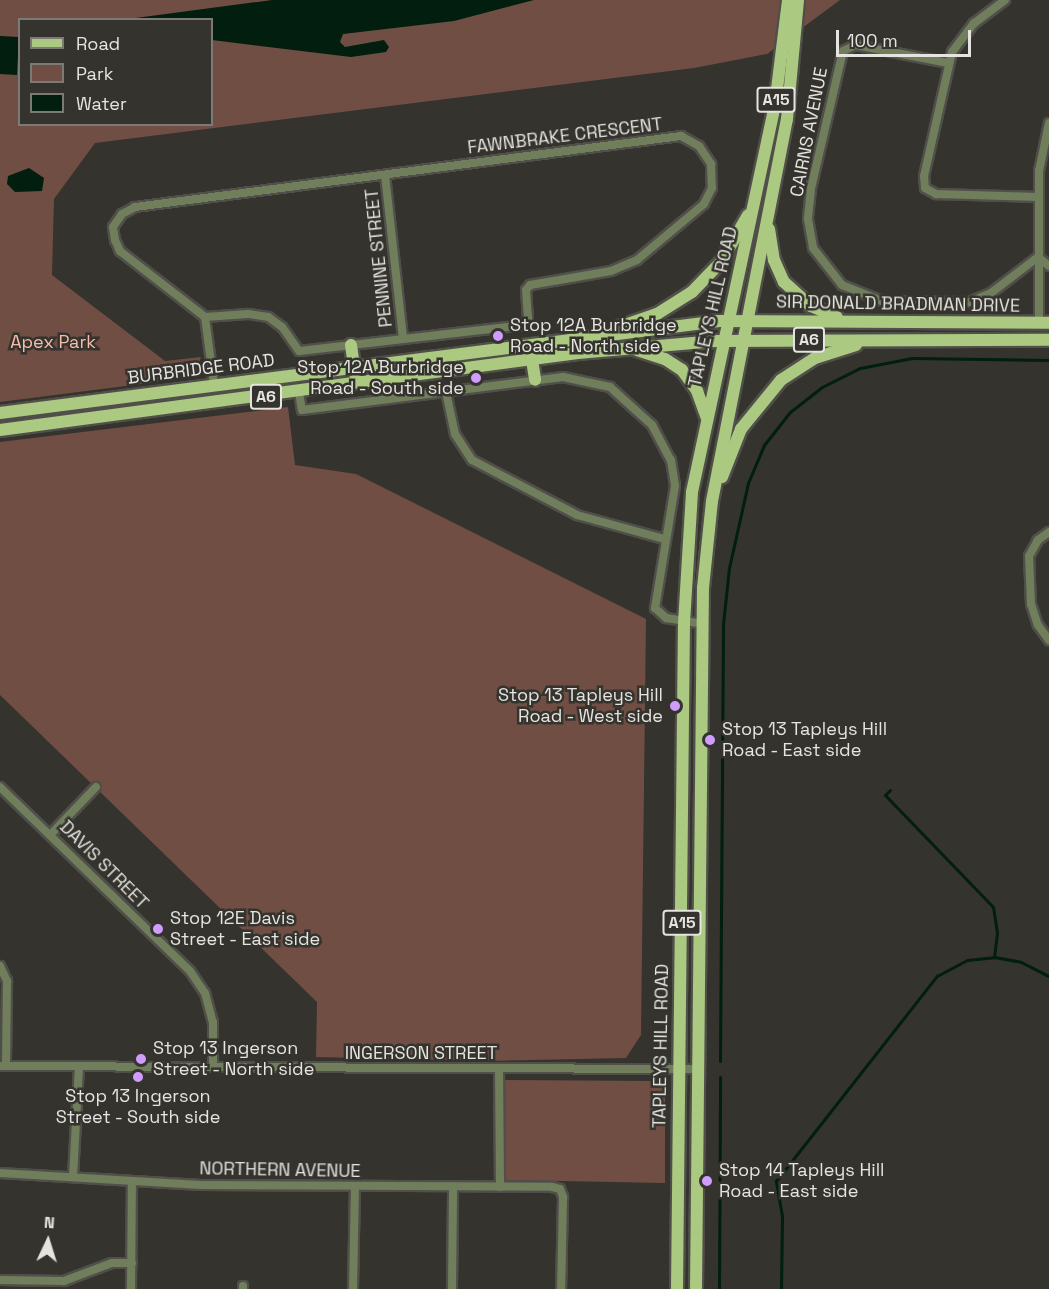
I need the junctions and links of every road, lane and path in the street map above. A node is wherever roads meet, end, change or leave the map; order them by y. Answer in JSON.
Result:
{"nodes":[{"id":1,"x":788,"y":0,"type":"edge"},
{"id":2,"x":798,"y":0,"type":"edge"},
{"id":3,"x":1005,"y":0,"type":"edge"},
{"id":4,"x":948,"y":63,"type":"junction"},
{"id":5,"x":1049,"y":123,"type":"edge"},
{"id":6,"x":385,"y":175,"type":"junction"},
{"id":7,"x":1038,"y":197,"type":"junction"},
{"id":8,"x":756,"y":198,"type":"junction"},
{"id":9,"x":768,"y":222,"type":"junction"},
{"id":10,"x":1038,"y":257,"type":"junction"},
{"id":11,"x":1049,"y":266,"type":"edge"},
{"id":12,"x":205,"y":317,"type":"junction"},
{"id":13,"x":727,"y":320,"type":"junction"},
{"id":14,"x":747,"y":320,"type":"junction"},
{"id":15,"x":849,"y":321,"type":"junction"},
{"id":16,"x":1044,"y":323,"type":"edge"},
{"id":17,"x":1049,"y":334,"type":"edge"},
{"id":18,"x":602,"y":336,"type":"junction"},
{"id":19,"x":403,"y":338,"type":"junction"},
{"id":20,"x":1009,"y":339,"type":"junction"},
{"id":21,"x":722,"y":340,"type":"junction"},
{"id":22,"x":743,"y":340,"type":"junction"},
{"id":23,"x":875,"y":340,"type":"junction"},
{"id":24,"x":1049,"y":340,"type":"edge"},
{"id":25,"x":351,"y":345,"type":"junction"},
{"id":26,"x":629,"y":348,"type":"junction"},
{"id":27,"x":532,"y":360,"type":"junction"},
{"id":28,"x":354,"y":368,"type":"junction"},
{"id":29,"x":534,"y":380,"type":"junction"},
{"id":30,"x":356,"y":384,"type":"junction"},
{"id":31,"x":214,"y":385,"type":"junction"},
{"id":32,"x":299,"y":392,"type":"junction"},
{"id":33,"x":446,"y":392,"type":"junction"},
{"id":34,"x":0,"y":413,"type":"edge"},
{"id":35,"x":706,"y":417,"type":"junction"},
{"id":36,"x":0,"y":430,"type":"edge"},
{"id":37,"x":712,"y":501,"type":"junction"},
{"id":38,"x":1049,"y":532,"type":"edge"},
{"id":39,"x":664,"y":539,"type":"junction"},
{"id":40,"x":684,"y":623,"type":"junction"},
{"id":41,"x":704,"y":624,"type":"junction"},
{"id":42,"x":1049,"y":640,"type":"edge"},
{"id":43,"x":0,"y":787,"type":"edge"},
{"id":44,"x":96,"y":788,"type":"dead end"},
{"id":45,"x":51,"y":834,"type":"junction"},
{"id":46,"x":0,"y":966,"type":"edge"},
{"id":47,"x":3,"y":1066,"type":"edge"},
{"id":48,"x":79,"y":1067,"type":"junction"},
{"id":49,"x":213,"y":1068,"type":"junction"},
{"id":50,"x":499,"y":1068,"type":"junction"},
{"id":51,"x":698,"y":1069,"type":"junction"},
{"id":52,"x":679,"y":1070,"type":"junction"},
{"id":53,"x":0,"y":1173,"type":"edge"},
{"id":54,"x":73,"y":1177,"type":"junction"},
{"id":55,"x":132,"y":1181,"type":"junction"},
{"id":56,"x":355,"y":1186,"type":"junction"},
{"id":57,"x":453,"y":1186,"type":"junction"},
{"id":58,"x":500,"y":1187,"type":"junction"},
{"id":59,"x":132,"y":1263,"type":"junction"},
{"id":60,"x":0,"y":1280,"type":"edge"},
{"id":61,"x":131,"y":1289,"type":"edge"},
{"id":62,"x":353,"y":1289,"type":"edge"},
{"id":63,"x":452,"y":1289,"type":"edge"},
{"id":64,"x":561,"y":1289,"type":"edge"},
{"id":65,"x":677,"y":1289,"type":"edge"},
{"id":66,"x":696,"y":1289,"type":"edge"}],
"edges":[{"from":1,"to":8,"type":"main road","name":"TAPLEYS HILL ROAD","number":"A15"},
{"from":2,"to":9,"type":"main road","name":"TAPLEYS HILL ROAD","number":"A15"},
{"from":3,"to":4,"type":"street"},
{"from":4,"to":7,"type":"street"},
{"from":4,"to":10,"type":"street","name":"CAIRNS AVENUE"},
{"from":5,"to":7,"type":"street"},
{"from":6,"to":12,"type":"street","name":"FAWNBRAKE CRESCENT"},
{"from":6,"to":19,"type":"street","name":"PENNINE STREET"},
{"from":6,"to":19,"type":"street","name":"FAWNBRAKE CRESCENT"},
{"from":7,"to":10,"type":"street"},
{"from":8,"to":13,"type":"main road","name":"TAPLEYS HILL ROAD","number":"A15"},
{"from":8,"to":18,"type":"main road"},
{"from":9,"to":14,"type":"main road","name":"TAPLEYS HILL ROAD","number":"A15"},
{"from":9,"to":15,"type":"main road"},
{"from":10,"to":11,"type":"street"},
{"from":10,"to":16,"type":"street"},
{"from":12,"to":25,"type":"street","name":"FAWNBRAKE CRESCENT"},
{"from":12,"to":31,"type":"street"},
{"from":13,"to":14,"type":"main road","number":"A6"},
{"from":13,"to":18,"type":"main road","name":"BURBRIDGE ROAD","number":"A6"},
{"from":13,"to":21,"type":"main road","name":"TAPLEYS HILL ROAD","number":"A15"},
{"from":14,"to":15,"type":"main road","name":"SIR DONALD BRADMAN DRIVE","number":"A6"},
{"from":14,"to":22,"type":"main road","name":"TAPLEYS HILL ROAD","number":"A15"},
{"from":15,"to":16,"type":"main road","name":"SIR DONALD BRADMAN DRIVE","number":"A6"},
{"from":16,"to":17,"type":"main road"},
{"from":16,"to":20,"type":"main road"},
{"from":18,"to":28,"type":"main road","name":"BURBRIDGE ROAD","number":"A6"},
{"from":19,"to":25,"type":"street","name":"FAWNBRAKE CRESCENT"},
{"from":20,"to":23,"type":"main road","name":"SIR DONALD BRADMAN DRIVE","number":"A6"},
{"from":20,"to":24,"type":"main road","name":"SIR DONALD BRADMAN DRIVE","number":"A6"},
{"from":21,"to":22,"type":"main road","number":"A6"},
{"from":21,"to":26,"type":"main road","name":"BURBRIDGE ROAD","number":"A6"},
{"from":21,"to":35,"type":"main road","name":"TAPLEYS HILL ROAD","number":"A15"},
{"from":22,"to":23,"type":"main road","name":"SIR DONALD BRADMAN DRIVE","number":"A6"},
{"from":22,"to":37,"type":"main road","name":"TAPLEYS HILL ROAD","number":"A15"},
{"from":23,"to":37,"type":"main road"},
{"from":25,"to":28,"type":"main road"},
{"from":26,"to":27,"type":"main road","name":"BURBRIDGE ROAD","number":"A6"},
{"from":26,"to":35,"type":"main road"},
{"from":27,"to":29,"type":"main road"},
{"from":27,"to":30,"type":"main road","name":"BURBRIDGE ROAD","number":"A6"},
{"from":28,"to":30,"type":"main road"},
{"from":28,"to":31,"type":"main road","name":"BURBRIDGE ROAD","number":"A6"},
{"from":29,"to":33,"type":"street"},
{"from":29,"to":39,"type":"street"},
{"from":30,"to":32,"type":"main road","name":"BURBRIDGE ROAD","number":"A6"},
{"from":31,"to":34,"type":"main road","name":"BURBRIDGE ROAD","number":"A6"},
{"from":32,"to":33,"type":"street"},
{"from":32,"to":36,"type":"main road","name":"BURBRIDGE ROAD","number":"A6"},
{"from":33,"to":39,"type":"street"},
{"from":35,"to":40,"type":"main road","name":"TAPLEYS HILL ROAD","number":"A15"},
{"from":37,"to":41,"type":"main road","name":"TAPLEYS HILL ROAD","number":"A15"},
{"from":38,"to":42,"type":"street"},
{"from":39,"to":40,"type":"street"},
{"from":40,"to":41,"type":"street"},
{"from":40,"to":52,"type":"main road","name":"TAPLEYS HILL ROAD","number":"A15"},
{"from":41,"to":51,"type":"main road","name":"TAPLEYS HILL ROAD","number":"A15"},
{"from":43,"to":45,"type":"street","name":"DAVIS STREET"},
{"from":44,"to":45,"type":"street"},
{"from":45,"to":49,"type":"street","name":"DAVIS STREET"},
{"from":46,"to":47,"type":"street"},
{"from":47,"to":48,"type":"street","name":"INGERSON STREET"},
{"from":48,"to":49,"type":"street","name":"INGERSON STREET"},
{"from":48,"to":54,"type":"street"},
{"from":49,"to":50,"type":"street","name":"INGERSON STREET"},
{"from":50,"to":52,"type":"street","name":"INGERSON STREET"},
{"from":50,"to":58,"type":"street"},
{"from":51,"to":52,"type":"street","name":"INGERSON STREET"},
{"from":51,"to":66,"type":"main road","name":"TAPLEYS HILL ROAD","number":"A15"},
{"from":52,"to":65,"type":"main road","name":"TAPLEYS HILL ROAD","number":"A15"},
{"from":53,"to":54,"type":"street","name":"NORTHERN AVENUE"},
{"from":54,"to":55,"type":"street","name":"NORTHERN AVENUE"},
{"from":55,"to":56,"type":"street","name":"NORTHERN AVENUE"},
{"from":55,"to":59,"type":"street"},
{"from":56,"to":57,"type":"street","name":"NORTHERN AVENUE"},
{"from":56,"to":62,"type":"street"},
{"from":57,"to":58,"type":"street","name":"NORTHERN AVENUE"},
{"from":57,"to":63,"type":"street"},
{"from":58,"to":64,"type":"street","name":"NORTHERN AVENUE"},
{"from":59,"to":60,"type":"street"},
{"from":59,"to":61,"type":"street"}]}
